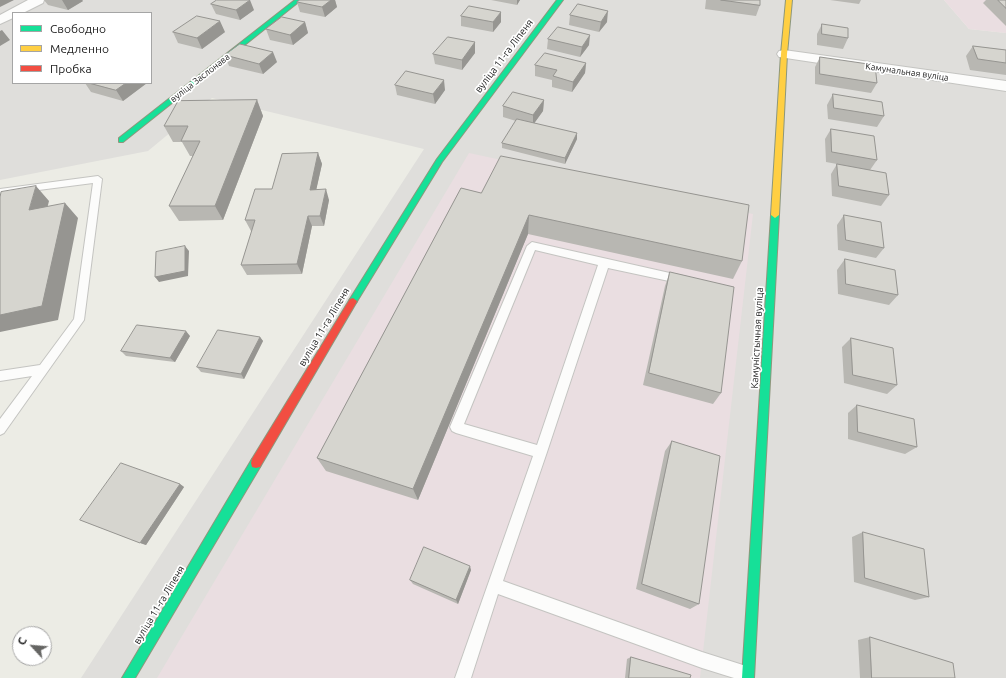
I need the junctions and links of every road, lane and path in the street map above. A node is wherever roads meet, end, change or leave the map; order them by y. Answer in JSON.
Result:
{"nodes":[{"id":1,"x":38,"y":0,"type":"edge"},
{"id":2,"x":298,"y":0,"type":"edge"},
{"id":3,"x":560,"y":0,"type":"edge"},
{"id":4,"x":789,"y":0,"type":"edge"},
{"id":5,"x":15,"y":12,"type":"edge"},
{"id":6,"x":12,"y":14,"type":"edge"},
{"id":7,"x":0,"y":20,"type":"edge"},
{"id":8,"x":784,"y":54,"type":"junction"},
{"id":9,"x":1006,"y":86,"type":"edge"},
{"id":10,"x":121,"y":140,"type":"dead end"},
{"id":11,"x":0,"y":192,"type":"edge"},
{"id":12,"x":604,"y":262,"type":"junction"},
{"id":13,"x":696,"y":283,"type":"edge"},
{"id":14,"x":43,"y":369,"type":"junction"},
{"id":15,"x":0,"y":376,"type":"edge"},
{"id":16,"x":0,"y":430,"type":"edge"},
{"id":17,"x":541,"y":452,"type":"junction"},
{"id":18,"x":494,"y":585,"type":"junction"},
{"id":19,"x":749,"y":676,"type":"edge"},
{"id":20,"x":128,"y":678,"type":"edge"},
{"id":21,"x":463,"y":678,"type":"edge"}],
"edges":[{"from":1,"to":5,"type":"street"},
{"from":2,"to":10,"type":"street","name":"вуліца Заслонава"},
{"from":3,"to":20,"type":"street","name":"вуліца 11-га Ліпеня"},
{"from":4,"to":8,"type":"street","name":"Камуністычная вуліца"},
{"from":6,"to":7,"type":"street"},
{"from":8,"to":9,"type":"street","name":"Камунальная вуліца"},
{"from":8,"to":19,"type":"street","name":"Камуністычная вуліца"},
{"from":11,"to":14,"type":"lane"},
{"from":12,"to":13,"type":"lane"},
{"from":12,"to":17,"type":"lane"},
{"from":12,"to":17,"type":"lane"},
{"from":14,"to":15,"type":"lane"},
{"from":14,"to":16,"type":"lane"},
{"from":17,"to":18,"type":"lane"},
{"from":18,"to":19,"type":"lane"},
{"from":18,"to":21,"type":"lane"}]}
